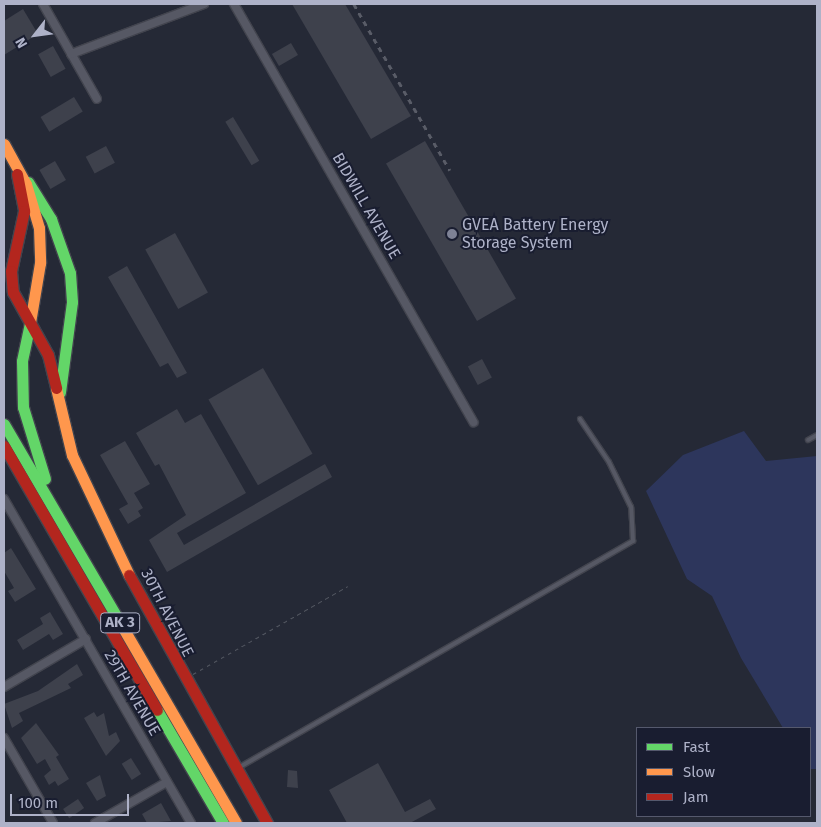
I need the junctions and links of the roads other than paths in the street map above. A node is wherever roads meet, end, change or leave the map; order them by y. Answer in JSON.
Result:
{"nodes":[{"id":1,"x":43,"y":4,"type":"edge"},
{"id":2,"x":204,"y":4,"type":"edge"},
{"id":3,"x":234,"y":4,"type":"edge"},
{"id":4,"x":72,"y":54,"type":"junction"},
{"id":5,"x":97,"y":99,"type":"dead end"},
{"id":6,"x":4,"y":144,"type":"edge"},
{"id":7,"x":11,"y":156,"type":"junction"},
{"id":8,"x":30,"y":323,"type":"junction"},
{"id":9,"x":60,"y":407,"type":"junction"},
{"id":10,"x":580,"y":419,"type":"dead end"},
{"id":11,"x":473,"y":422,"type":"dead end"},
{"id":12,"x":4,"y":424,"type":"edge"},
{"id":13,"x":817,"y":435,"type":"edge"},
{"id":14,"x":808,"y":440,"type":"dead end"},
{"id":15,"x":4,"y":446,"type":"edge"},
{"id":16,"x":4,"y":499,"type":"edge"},
{"id":17,"x":98,"y":585,"type":"junction"},
{"id":18,"x":86,"y":639,"type":"junction"},
{"id":19,"x":4,"y":687,"type":"edge"},
{"id":20,"x":4,"y":738,"type":"edge"},
{"id":21,"x":236,"y":769,"type":"junction"},
{"id":22,"x":167,"y":782,"type":"junction"},
{"id":23,"x":53,"y":823,"type":"edge"},
{"id":24,"x":95,"y":823,"type":"edge"},
{"id":25,"x":191,"y":823,"type":"edge"},
{"id":26,"x":223,"y":823,"type":"edge"},
{"id":27,"x":236,"y":823,"type":"edge"},
{"id":28,"x":267,"y":823,"type":"edge"}],
"edges":[{"from":1,"to":4,"type":"street"},
{"from":2,"to":4,"type":"street"},
{"from":3,"to":11,"type":"street","name":"BIDWILL AVENUE"},
{"from":4,"to":5,"type":"street"},
{"from":6,"to":7,"type":"main road","name":"30TH AVENUE"},
{"from":7,"to":8,"type":"main road"},
{"from":7,"to":8,"type":"main road","name":"30TH AVENUE"},
{"from":7,"to":9,"type":"main road","name":"30TH AVENUE"},
{"from":8,"to":9,"type":"main road","name":"30TH AVENUE"},
{"from":8,"to":17,"type":"main road"},
{"from":9,"to":21,"type":"main road","name":"30TH AVENUE"},
{"from":10,"to":21,"type":"lane"},
{"from":12,"to":17,"type":"main road","number":"AK 3"},
{"from":13,"to":14,"type":"lane"},
{"from":15,"to":26,"type":"main road","number":"AK 3"},
{"from":16,"to":18,"type":"street","name":"29TH AVENUE"},
{"from":17,"to":27,"type":"main road","number":"AK 3"},
{"from":18,"to":19,"type":"street"},
{"from":18,"to":22,"type":"street","name":"29TH AVENUE"},
{"from":20,"to":23,"type":"street"},
{"from":21,"to":28,"type":"main road","name":"30TH AVENUE"},
{"from":22,"to":24,"type":"street"},
{"from":22,"to":25,"type":"street","name":"29TH AVENUE"}]}
